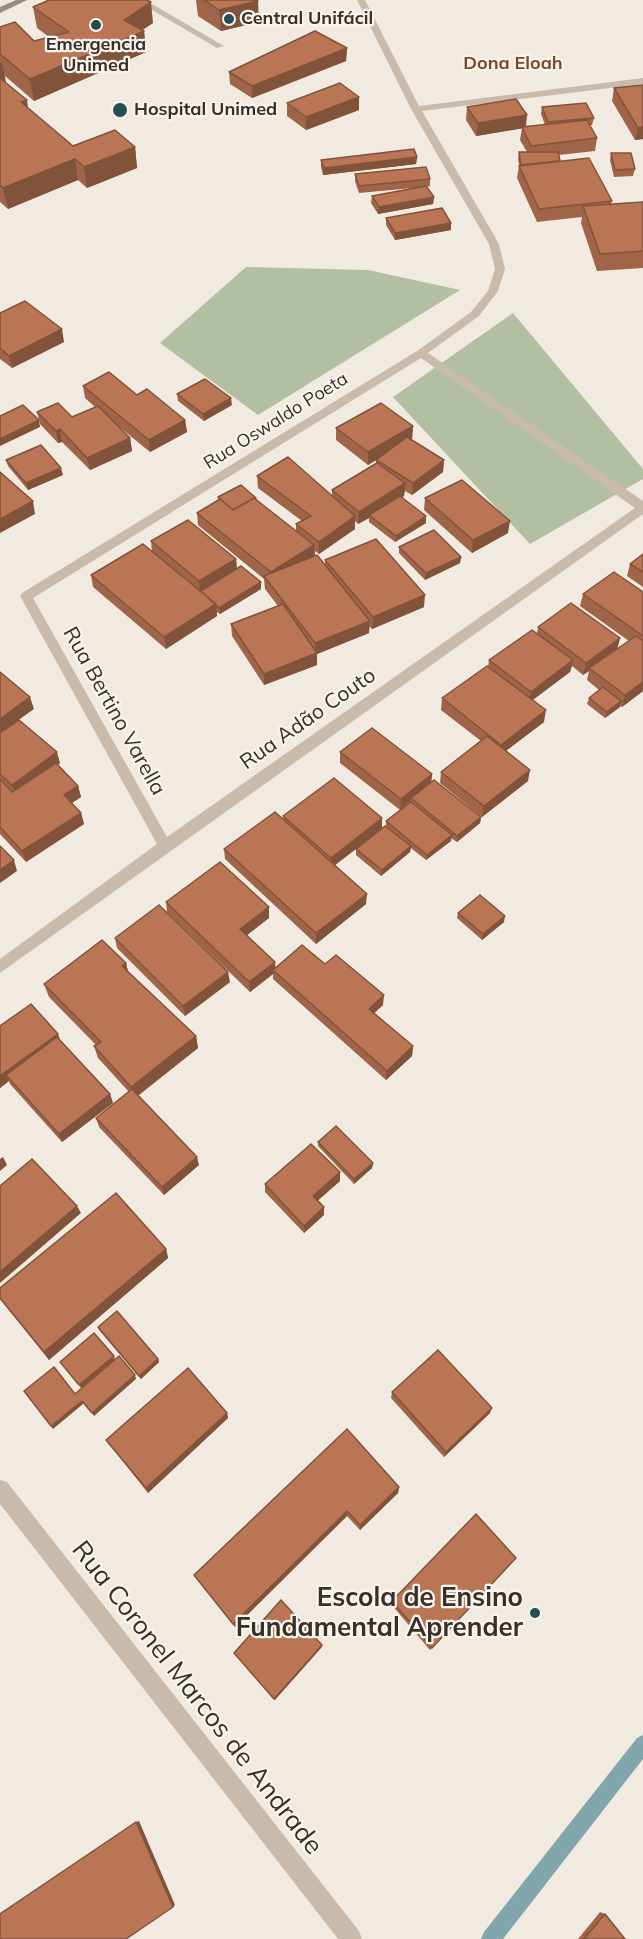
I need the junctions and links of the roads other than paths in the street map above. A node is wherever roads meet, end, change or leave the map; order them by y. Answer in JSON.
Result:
{"nodes":[{"id":1,"x":139,"y":0,"type":"edge"},
{"id":2,"x":361,"y":0,"type":"edge"},
{"id":3,"x":19,"y":1,"type":"edge"},
{"id":4,"x":0,"y":10,"type":"edge"},
{"id":5,"x":220,"y":46,"type":"dead end"},
{"id":6,"x":643,"y":81,"type":"edge"},
{"id":7,"x":416,"y":109,"type":"junction"},
{"id":8,"x":421,"y":353,"type":"junction"},
{"id":9,"x":643,"y":507,"type":"edge"},
{"id":10,"x":26,"y":596,"type":"joint"},
{"id":11,"x":165,"y":846,"type":"junction"},
{"id":12,"x":0,"y":968,"type":"edge"},
{"id":13,"x":0,"y":1489,"type":"edge"},
{"id":14,"x":351,"y":1939,"type":"edge"}],
"edges":[{"from":1,"to":5,"type":"street"},
{"from":2,"to":7,"type":"street"},
{"from":3,"to":4,"type":"main road"},
{"from":6,"to":7,"type":"street"},
{"from":7,"to":8,"type":"street","name":"Rua Oswaldo Poeta"},
{"from":8,"to":9,"type":"street"},
{"from":8,"to":10,"type":"street","name":"Rua Oswaldo Poeta"},
{"from":9,"to":11,"type":"street","name":"Rua Adão Couto"},
{"from":10,"to":11,"type":"street","name":"Rua Bertino Varella"},
{"from":11,"to":12,"type":"street","name":"Rua Adão Couto"},
{"from":13,"to":14,"type":"street","name":"Rua Coronel Marcos de Andrade"}]}
